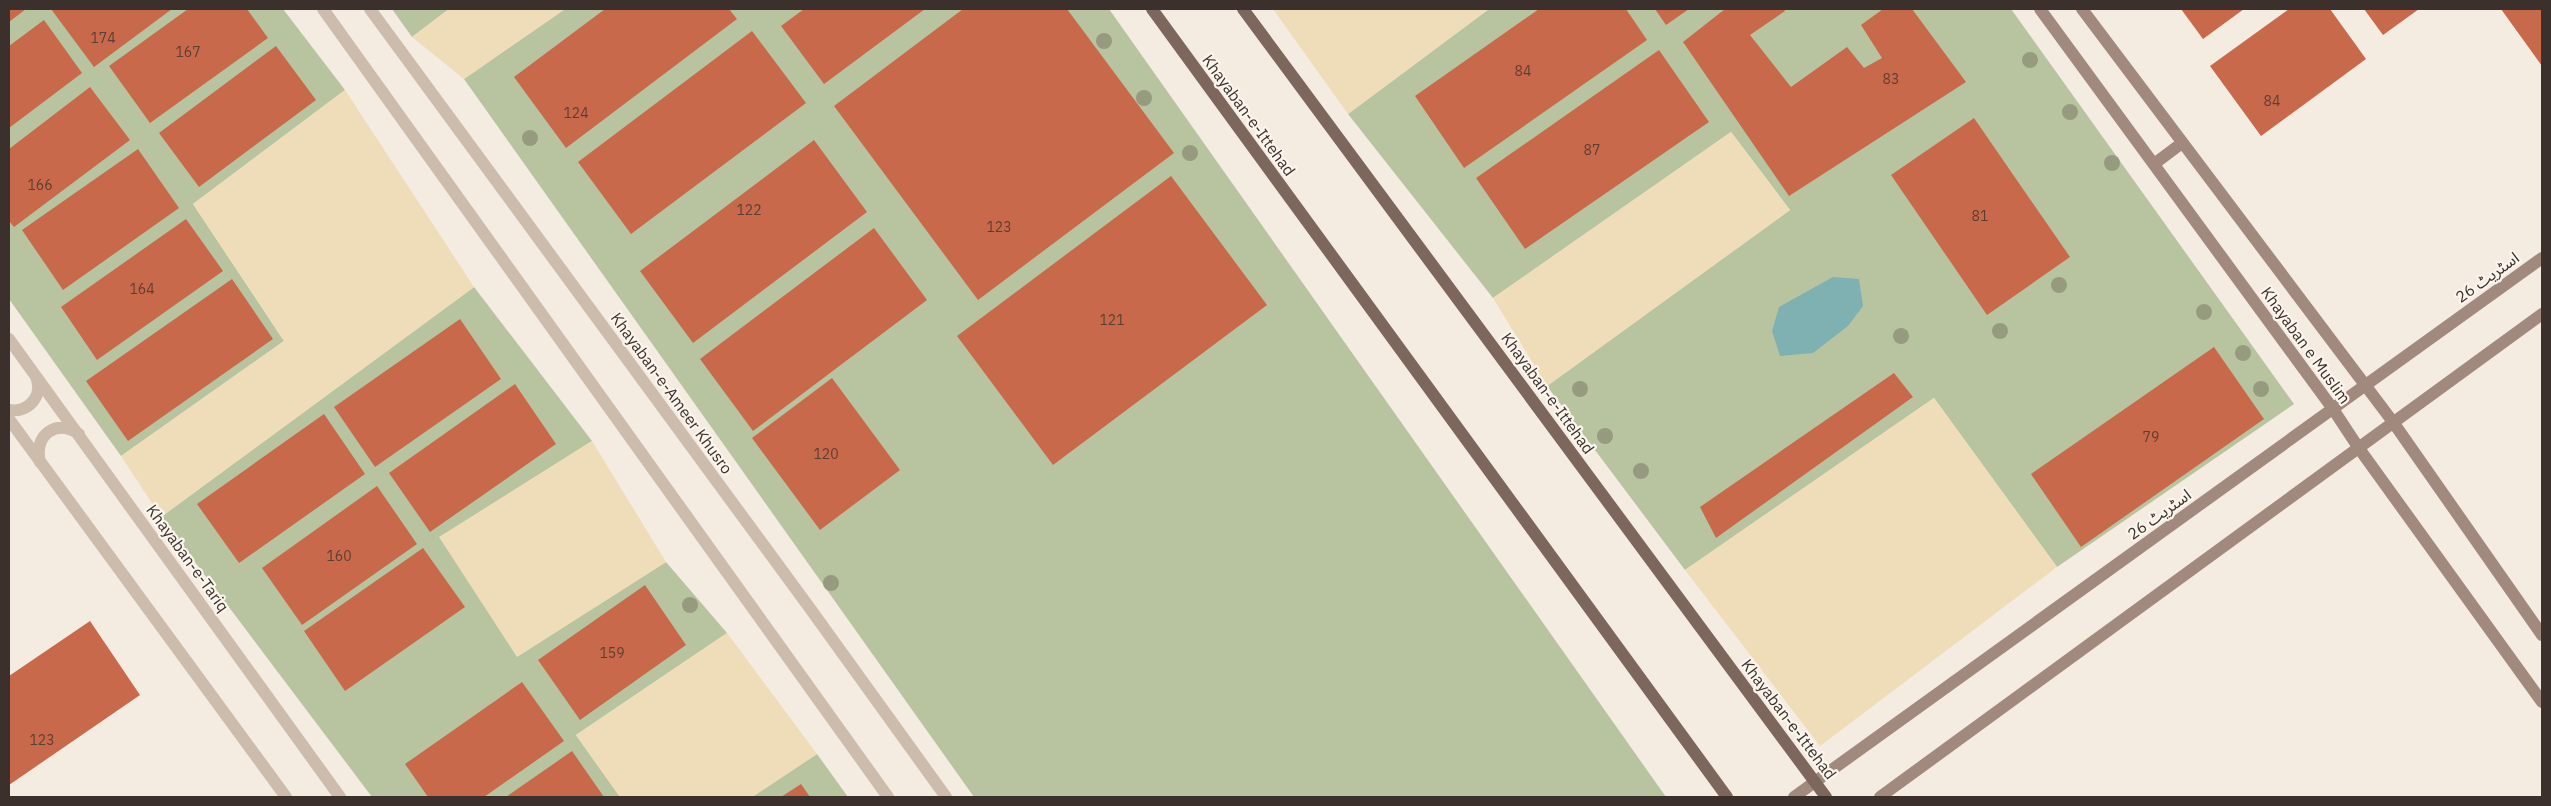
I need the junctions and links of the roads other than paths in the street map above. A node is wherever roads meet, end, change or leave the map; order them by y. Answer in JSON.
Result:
{"nodes":[{"id":1,"x":323,"y":9,"type":"edge"},
{"id":2,"x":370,"y":9,"type":"edge"},
{"id":3,"x":1152,"y":9,"type":"edge"},
{"id":4,"x":1243,"y":9,"type":"edge"},
{"id":5,"x":2040,"y":9,"type":"edge"},
{"id":6,"x":2082,"y":9,"type":"edge"},
{"id":7,"x":2182,"y":142,"type":"junction"},
{"id":8,"x":2154,"y":164,"type":"junction"},
{"id":9,"x":2542,"y":258,"type":"edge"},
{"id":10,"x":2542,"y":314,"type":"edge"},
{"id":11,"x":9,"y":339,"type":"edge"},
{"id":12,"x":34,"y":373,"type":"junction"},
{"id":13,"x":2365,"y":385,"type":"junction"},
{"id":14,"x":2333,"y":409,"type":"junction"},
{"id":15,"x":9,"y":410,"type":"edge"},
{"id":16,"x":9,"y":419,"type":"edge"},
{"id":17,"x":2393,"y":422,"type":"junction"},
{"id":18,"x":80,"y":435,"type":"junction"},
{"id":19,"x":2358,"y":447,"type":"junction"},
{"id":20,"x":40,"y":462,"type":"junction"},
{"id":21,"x":2542,"y":635,"type":"edge"},
{"id":22,"x":2542,"y":702,"type":"edge"},
{"id":23,"x":1814,"y":781,"type":"junction"},
{"id":24,"x":286,"y":797,"type":"edge"},
{"id":25,"x":340,"y":797,"type":"edge"},
{"id":26,"x":888,"y":797,"type":"edge"},
{"id":27,"x":946,"y":797,"type":"edge"},
{"id":28,"x":1727,"y":797,"type":"edge"},
{"id":29,"x":1794,"y":797,"type":"edge"},
{"id":30,"x":1826,"y":797,"type":"edge"},
{"id":31,"x":1880,"y":797,"type":"edge"}],
"edges":[{"from":1,"to":26,"type":"street"},
{"from":2,"to":27,"type":"street","name":"Khayaban-e-Ameer Khusro"},
{"from":3,"to":28,"type":"main road","name":"Khayaban-e-Ittehad"},
{"from":4,"to":23,"type":"main road","name":"Khayaban-e-Ittehad"},
{"from":5,"to":8,"type":"main road","name":"Khayaban e Muslim"},
{"from":6,"to":7,"type":"main road","name":"Khayaban e Muslim"},
{"from":7,"to":8,"type":"main road"},
{"from":7,"to":13,"type":"main road","name":"Khayaban e Muslim"},
{"from":8,"to":14,"type":"main road","name":"Khayaban e Muslim"},
{"from":9,"to":13,"type":"main road","name":"اسٹریٹ 26"},
{"from":10,"to":17,"type":"main road"},
{"from":11,"to":12,"type":"street","name":"Khayaban-e-Tariq"},
{"from":12,"to":15,"type":"street"},
{"from":12,"to":18,"type":"street","name":"Khayaban-e-Tariq"},
{"from":13,"to":14,"type":"main road","name":"اسٹریٹ 26"},
{"from":13,"to":17,"type":"main road","name":"Khayaban e Muslim"},
{"from":14,"to":19,"type":"main road","name":"Khayaban e Muslim"},
{"from":14,"to":23,"type":"main road","name":"اسٹریٹ 26"},
{"from":16,"to":20,"type":"street"},
{"from":17,"to":19,"type":"main road"},
{"from":17,"to":21,"type":"main road","name":"Khayaban e Muslim"},
{"from":18,"to":20,"type":"street"},
{"from":18,"to":25,"type":"street","name":"Khayaban-e-Tariq"},
{"from":19,"to":22,"type":"main road","name":"Khayaban e Muslim"},
{"from":19,"to":31,"type":"main road"},
{"from":20,"to":24,"type":"street"},
{"from":23,"to":29,"type":"main road","name":"اسٹریٹ 26"},
{"from":23,"to":30,"type":"main road","name":"Khayaban-e-Ittehad"}]}
